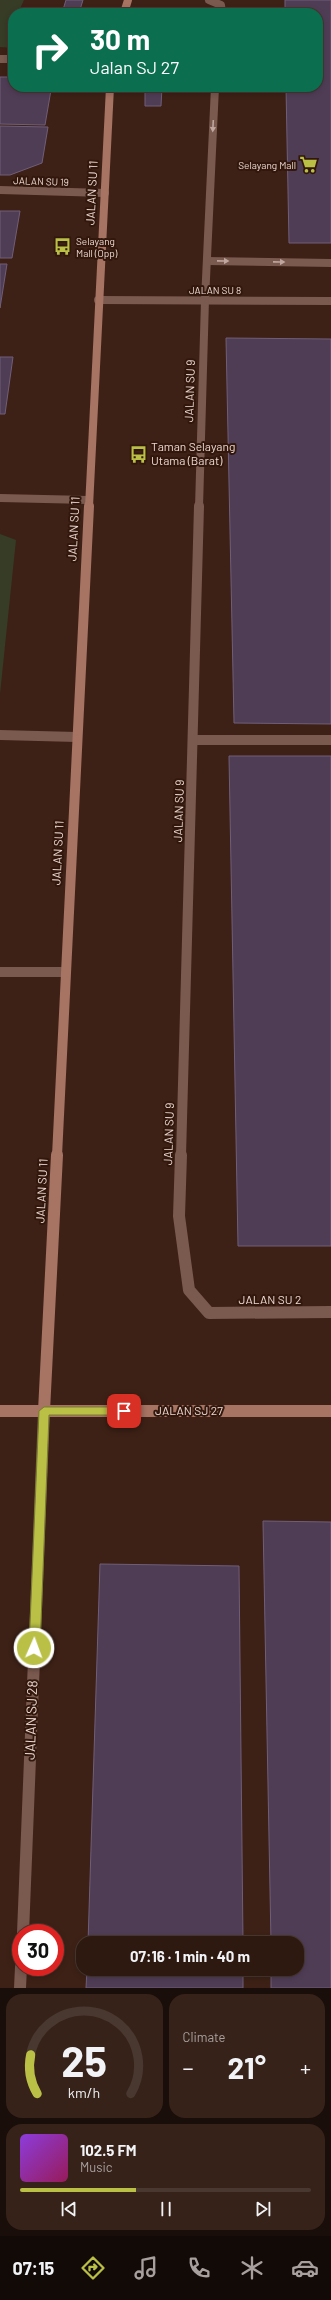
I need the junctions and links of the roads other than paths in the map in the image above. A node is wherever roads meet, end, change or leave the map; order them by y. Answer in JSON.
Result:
{"nodes":[{"id":1,"x":212,"y":0,"type":"edge"},
{"id":2,"x":221,"y":8,"type":"edge"},
{"id":3,"x":110,"y":92,"type":"edge"},
{"id":4,"x":215,"y":92,"type":"edge"},
{"id":5,"x":0,"y":190,"type":"edge"},
{"id":6,"x":105,"y":193,"type":"junction"},
{"id":7,"x":207,"y":260,"type":"junction"},
{"id":8,"x":331,"y":263,"type":"edge"},
{"id":9,"x":98,"y":300,"type":"junction"},
{"id":10,"x":205,"y":300,"type":"junction"},
{"id":11,"x":331,"y":301,"type":"edge"},
{"id":12,"x":0,"y":498,"type":"edge"},
{"id":13,"x":88,"y":500,"type":"junction"},
{"id":14,"x":0,"y":735,"type":"edge"},
{"id":15,"x":77,"y":737,"type":"junction"},
{"id":16,"x":193,"y":740,"type":"junction"},
{"id":17,"x":331,"y":740,"type":"edge"},
{"id":18,"x":0,"y":972,"type":"edge"},
{"id":19,"x":65,"y":972,"type":"junction"},
{"id":20,"x":331,"y":1312,"type":"edge"},
{"id":21,"x":209,"y":1313,"type":"joint"},
{"id":22,"x":0,"y":1411,"type":"edge"},
{"id":23,"x":44,"y":1411,"type":"junction"},
{"id":24,"x":331,"y":1411,"type":"edge"},
{"id":25,"x":22,"y":1924,"type":"edge"},
{"id":26,"x":21,"y":1976,"type":"edge"},
{"id":27,"x":20,"y":1988,"type":"edge"}],
"edges":[{"from":1,"to":2,"type":"street"},
{"from":3,"to":6,"type":"street","name":"JALAN SU 11"},
{"from":4,"to":7,"type":"street","name":"JALAN SU 9","one_way":true},
{"from":5,"to":6,"type":"street","name":"JALAN SU 19"},
{"from":6,"to":9,"type":"street","name":"JALAN SU 11"},
{"from":7,"to":8,"type":"street","one_way":true},
{"from":7,"to":10,"type":"street","name":"JALAN SU 9"},
{"from":9,"to":10,"type":"street","name":"JALAN SU 8"},
{"from":9,"to":13,"type":"street","name":"JALAN SU 11"},
{"from":10,"to":11,"type":"street","name":"JALAN SU 8"},
{"from":10,"to":16,"type":"street","name":"JALAN SU 9"},
{"from":12,"to":13,"type":"street"},
{"from":13,"to":15,"type":"street","name":"JALAN SU 11"},
{"from":14,"to":15,"type":"street"},
{"from":15,"to":19,"type":"street","name":"JALAN SU 11"},
{"from":16,"to":17,"type":"street"},
{"from":16,"to":21,"type":"street","name":"JALAN SU 9"},
{"from":18,"to":19,"type":"street"},
{"from":19,"to":23,"type":"street","name":"JALAN SU 11"},
{"from":20,"to":21,"type":"street","name":"JALAN SU 2"},
{"from":22,"to":23,"type":"street","name":"JALAN SJ 27"},
{"from":23,"to":24,"type":"street","name":"JALAN SJ 27"},
{"from":23,"to":25,"type":"street","name":"JALAN SJ 28"},
{"from":26,"to":27,"type":"street"}]}
